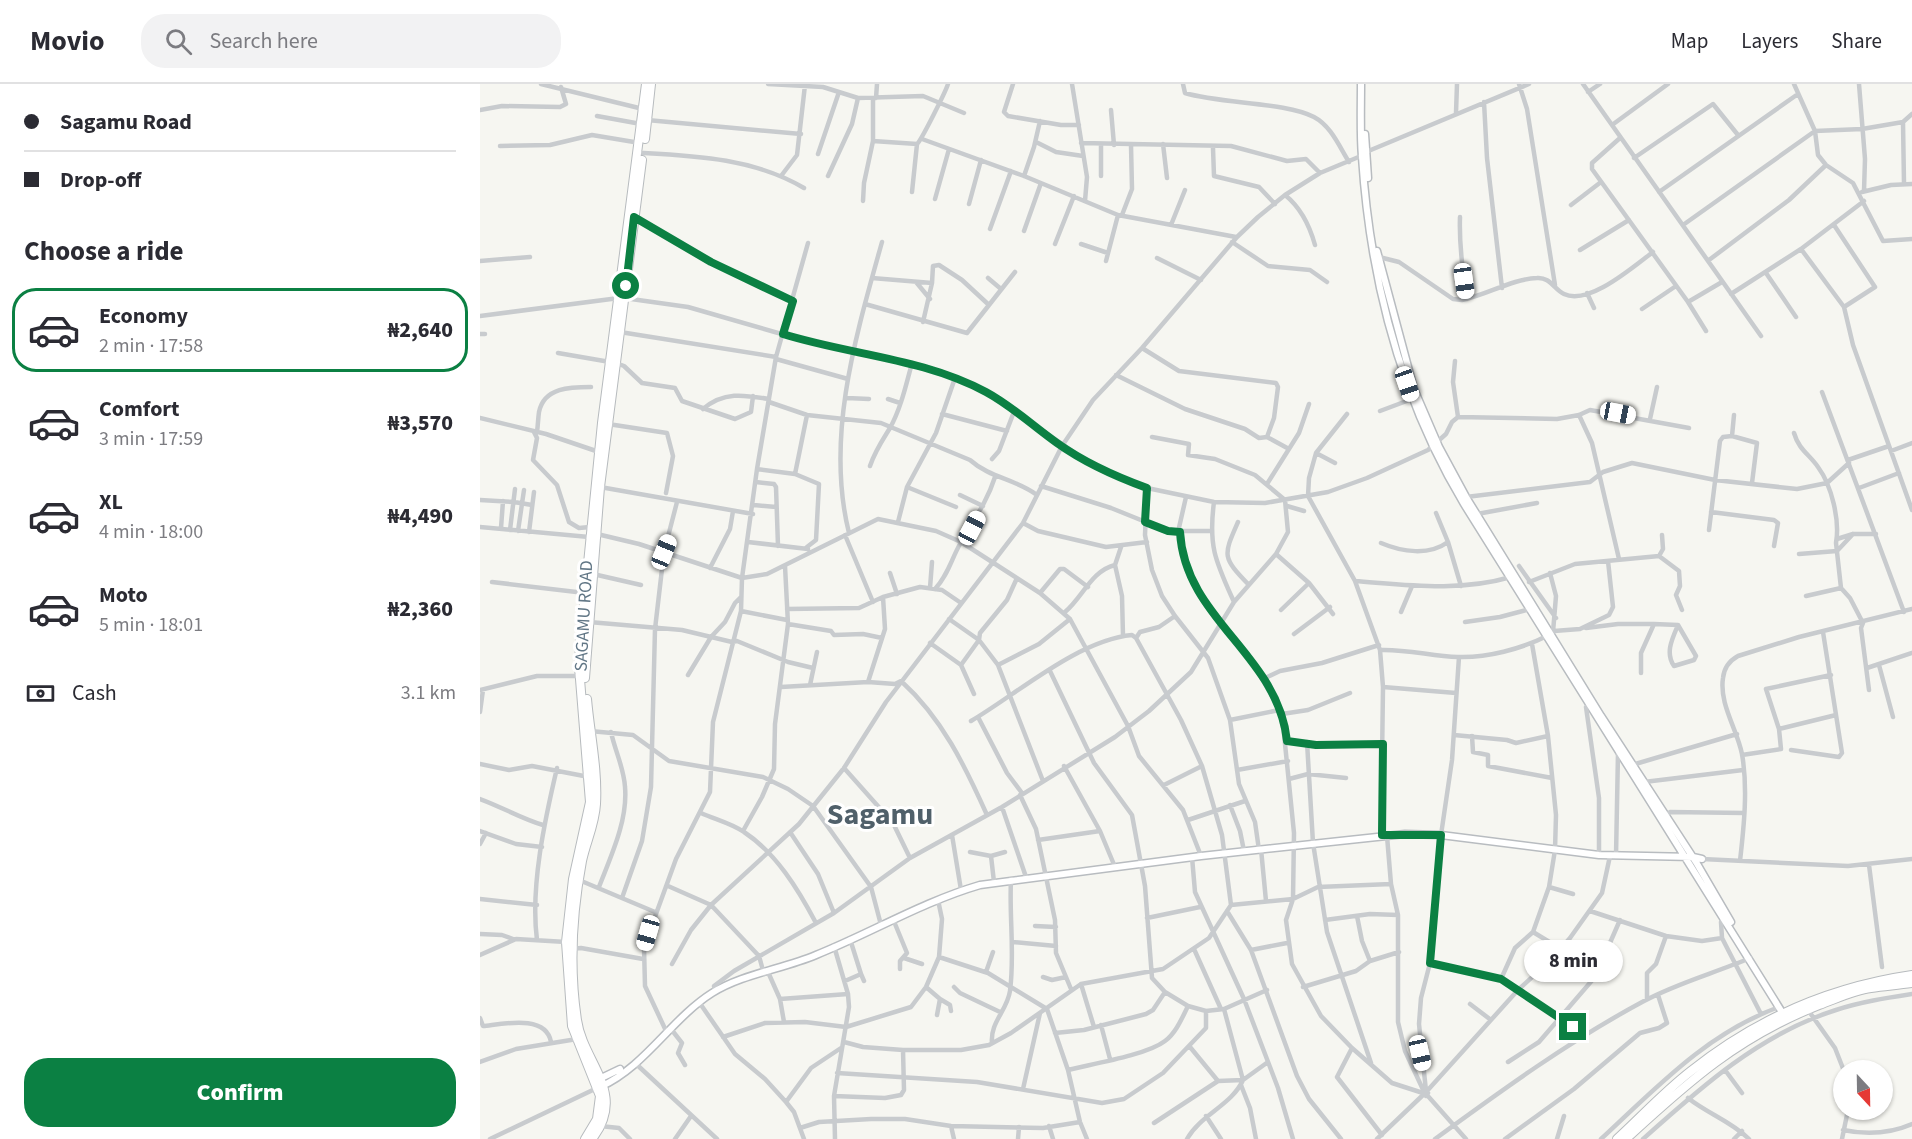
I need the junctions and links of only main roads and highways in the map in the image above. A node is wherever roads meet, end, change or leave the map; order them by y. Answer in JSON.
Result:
{"nodes":[{"id":1,"x":644,"y":84,"type":"edge"},
{"id":2,"x":653,"y":84,"type":"edge"},
{"id":3,"x":1363,"y":84,"type":"edge"},
{"id":4,"x":646,"y":101,"type":"junction"},
{"id":5,"x":644,"y":122,"type":"junction"},
{"id":6,"x":1364,"y":154,"type":"junction"},
{"id":7,"x":621,"y":298,"type":"junction"},
{"id":8,"x":613,"y":363,"type":"junction"},
{"id":9,"x":1435,"y":444,"type":"junction"},
{"id":10,"x":595,"y":510,"type":"junction"},
{"id":11,"x":593,"y":536,"type":"junction"},
{"id":12,"x":1551,"y":634,"type":"junction"},
{"id":13,"x":1680,"y":846,"type":"junction"},
{"id":14,"x":1677,"y":859,"type":"junction"},
{"id":15,"x":1693,"y":861,"type":"junction"},
{"id":16,"x":1912,"y":975,"type":"edge"},
{"id":17,"x":1912,"y":983,"type":"edge"},
{"id":18,"x":1784,"y":1013,"type":"junction"},
{"id":19,"x":644,"y":1055,"type":"junction"},
{"id":20,"x":597,"y":1084,"type":"junction"},
{"id":21,"x":585,"y":1139,"type":"edge"},
{"id":22,"x":592,"y":1139,"type":"edge"},
{"id":23,"x":1617,"y":1139,"type":"edge"},
{"id":24,"x":1626,"y":1139,"type":"edge"}],
"edges":[{"from":1,"to":4,"type":"highway","name":"SAGAMU ROAD"},
{"from":2,"to":4,"type":"highway","name":"SAGAMU ROAD"},
{"from":3,"to":6,"type":"main road"},
{"from":4,"to":5,"type":"highway","name":"SAGAMU ROAD"},
{"from":5,"to":7,"type":"highway","name":"SAGAMU ROAD"},
{"from":5,"to":7,"type":"highway","name":"SAGAMU ROAD"},
{"from":6,"to":9,"type":"main road"},
{"from":6,"to":9,"type":"main road"},
{"from":7,"to":8,"type":"highway","name":"SAGAMU ROAD"},
{"from":7,"to":8,"type":"highway","name":"SAGAMU ROAD"},
{"from":8,"to":10,"type":"highway","name":"SAGAMU ROAD"},
{"from":8,"to":10,"type":"highway","name":"SAGAMU ROAD"},
{"from":9,"to":12,"type":"main road"},
{"from":9,"to":12,"type":"main road"},
{"from":10,"to":11,"type":"highway","name":"SAGAMU ROAD"},
{"from":10,"to":11,"type":"highway","name":"SAGAMU ROAD"},
{"from":11,"to":20,"type":"highway","name":"SAGAMU ROAD"},
{"from":11,"to":20,"type":"highway","name":"SAGAMU ROAD"},
{"from":12,"to":13,"type":"main road"},
{"from":12,"to":15,"type":"main road"},
{"from":13,"to":14,"type":"main road"},
{"from":13,"to":15,"type":"main road"},
{"from":14,"to":15,"type":"main road"},
{"from":14,"to":15,"type":"main road"},
{"from":14,"to":19,"type":"main road"},
{"from":15,"to":18,"type":"main road"},
{"from":15,"to":18,"type":"main road"},
{"from":16,"to":18,"type":"highway"},
{"from":17,"to":18,"type":"highway"},
{"from":18,"to":23,"type":"highway"},
{"from":18,"to":24,"type":"highway"},
{"from":19,"to":20,"type":"main road"},
{"from":19,"to":20,"type":"main road"},
{"from":20,"to":21,"type":"highway","name":"SAGAMU ROAD"},
{"from":20,"to":22,"type":"highway","name":"SAGAMU ROAD"}]}
